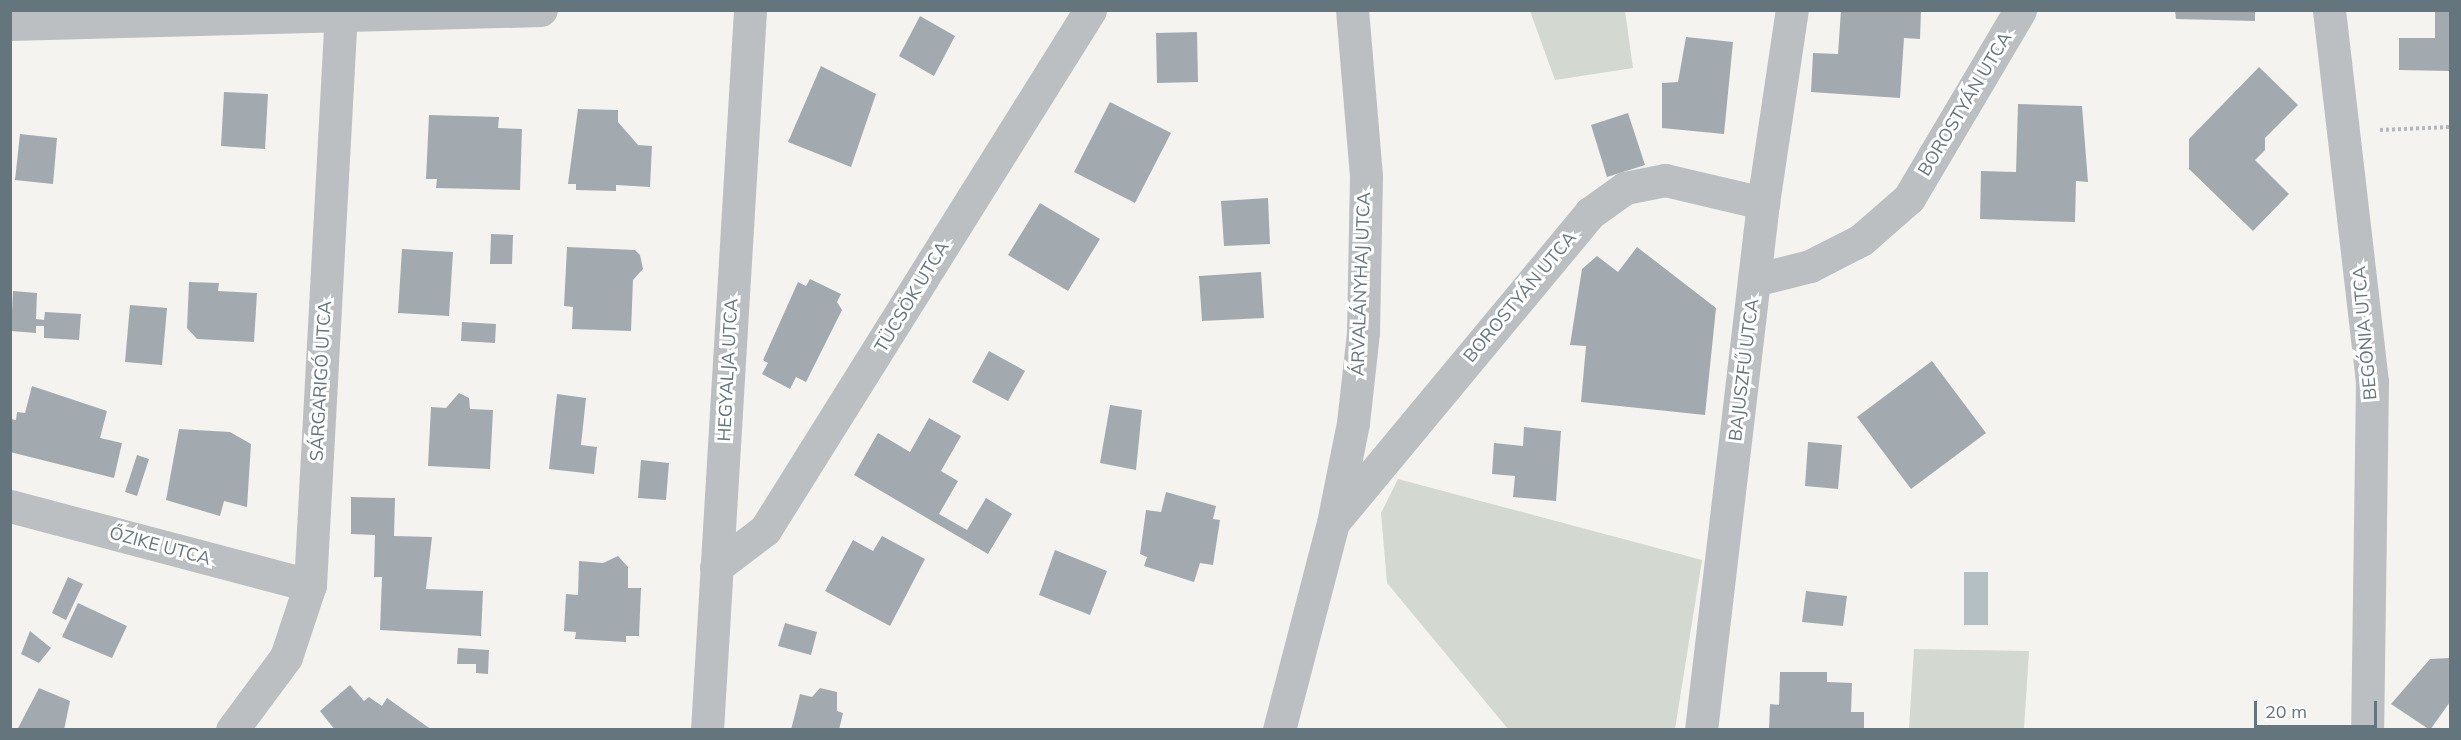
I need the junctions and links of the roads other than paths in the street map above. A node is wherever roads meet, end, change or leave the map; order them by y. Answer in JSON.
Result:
{"nodes":[{"id":1,"x":541,"y":10,"type":"edge"},
{"id":2,"x":750,"y":10,"type":"edge"},
{"id":3,"x":1090,"y":10,"type":"edge"},
{"id":4,"x":1352,"y":10,"type":"edge"},
{"id":5,"x":1792,"y":10,"type":"edge"},
{"id":6,"x":2020,"y":10,"type":"edge"},
{"id":7,"x":2329,"y":10,"type":"edge"},
{"id":8,"x":341,"y":15,"type":"edge"},
{"id":9,"x":10,"y":24,"type":"edge"},
{"id":10,"x":1763,"y":203,"type":"junction"},
{"id":11,"x":1754,"y":280,"type":"junction"},
{"id":12,"x":10,"y":506,"type":"edge"},
{"id":13,"x":1333,"y":523,"type":"junction"},
{"id":14,"x":716,"y":567,"type":"junction"},
{"id":15,"x":310,"y":585,"type":"junction"},
{"id":16,"x":232,"y":729,"type":"edge"},
{"id":17,"x":707,"y":729,"type":"edge"},
{"id":18,"x":1279,"y":729,"type":"edge"},
{"id":19,"x":1701,"y":729,"type":"edge"},
{"id":20,"x":2367,"y":729,"type":"edge"}],
"edges":[{"from":1,"to":8,"type":"street"},
{"from":2,"to":14,"type":"street","name":"HEGYALJA UTCA"},
{"from":3,"to":14,"type":"street","name":"TÜCSÖK UTCA"},
{"from":4,"to":13,"type":"street","name":"ÁRVALÁNYHAJ UTCA"},
{"from":5,"to":10,"type":"street","name":"BAJUSZFŰ UTCA"},
{"from":6,"to":11,"type":"street","name":"BOROSTYÁN UTCA"},
{"from":7,"to":20,"type":"street","name":"BEGÓNIA UTCA"},
{"from":8,"to":9,"type":"street"},
{"from":8,"to":15,"type":"street","name":"SÁRGARIGÓ UTCA"},
{"from":10,"to":11,"type":"street","name":"BAJUSZFŰ UTCA"},
{"from":10,"to":13,"type":"street","name":"BOROSTYÁN UTCA"},
{"from":11,"to":19,"type":"street","name":"BAJUSZFŰ UTCA"},
{"from":12,"to":15,"type":"street","name":"ŐZIKE UTCA"},
{"from":13,"to":18,"type":"street","name":"ÁRVALÁNYHAJ UTCA"},
{"from":14,"to":17,"type":"street","name":"HEGYALJA UTCA"},
{"from":15,"to":16,"type":"street","name":"SÁRGARIGÓ UTCA"}]}
